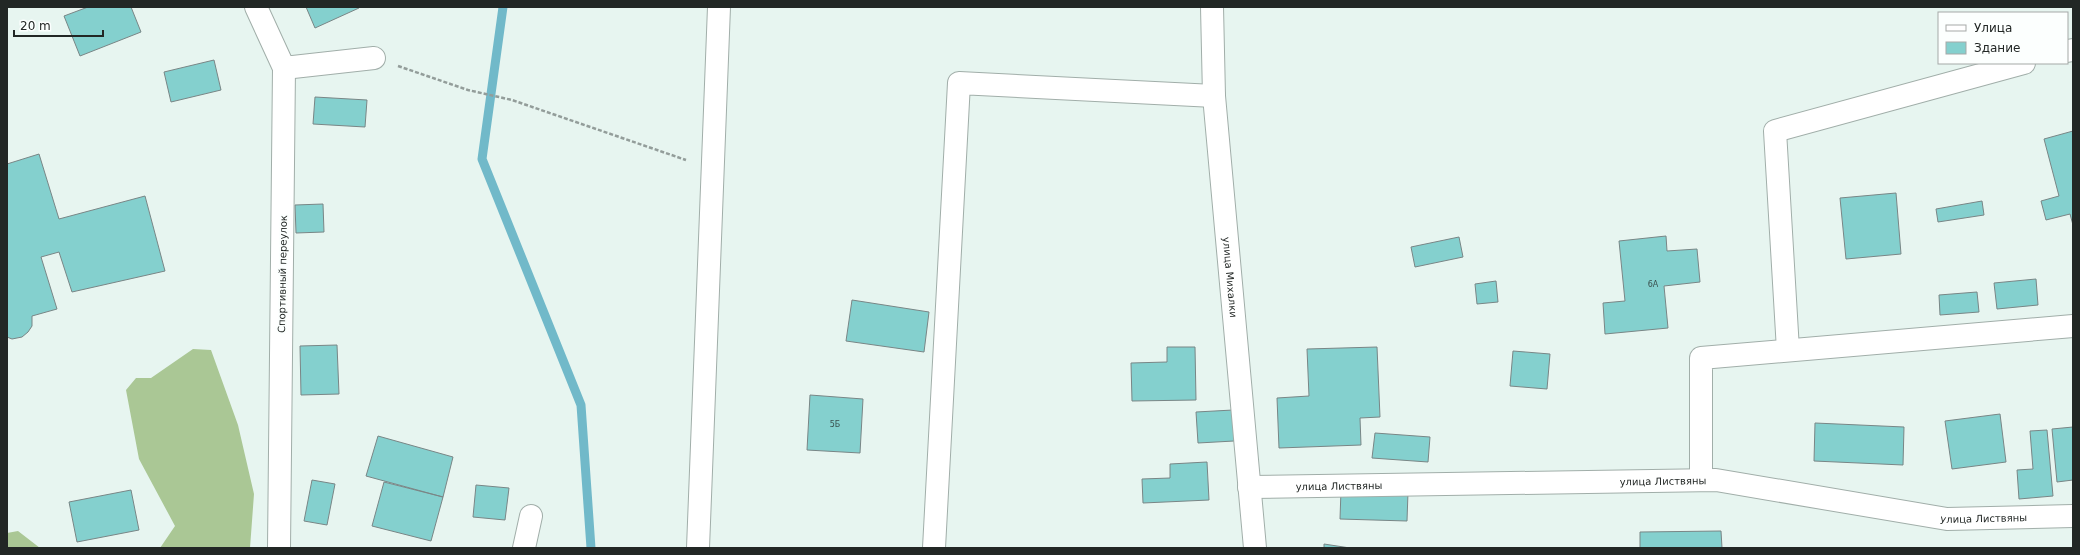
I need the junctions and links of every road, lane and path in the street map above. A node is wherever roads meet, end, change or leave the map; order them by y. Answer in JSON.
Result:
{"nodes":[{"id":1,"x":256,"y":7,"type":"edge"},
{"id":2,"x":719,"y":7,"type":"edge"},
{"id":3,"x":1212,"y":7,"type":"edge"},
{"id":4,"x":374,"y":58,"type":"joint"},
{"id":5,"x":2020,"y":64,"type":"edge"},
{"id":6,"x":284,"y":68,"type":"junction"},
{"id":7,"x":1214,"y":96,"type":"junction"},
{"id":8,"x":713,"y":169,"type":"junction"},
{"id":9,"x":2073,"y":326,"type":"edge"},
{"id":10,"x":1788,"y":350,"type":"junction"},
{"id":11,"x":1701,"y":480,"type":"junction"},
{"id":12,"x":1249,"y":487,"type":"junction"},
{"id":13,"x":531,"y":516,"type":"dead end"},
{"id":14,"x":2073,"y":516,"type":"edge"},
{"id":15,"x":279,"y":548,"type":"edge"},
{"id":16,"x":524,"y":548,"type":"edge"},
{"id":17,"x":698,"y":548,"type":"edge"},
{"id":18,"x":934,"y":548,"type":"edge"},
{"id":19,"x":1255,"y":548,"type":"edge"}],
"edges":[{"from":1,"to":6,"type":"street","name":"Спортивный переулок"},
{"from":2,"to":8,"type":"street"},
{"from":3,"to":7,"type":"street","name":"улица Михалки"},
{"from":4,"to":6,"type":"street"},
{"from":4,"to":8,"type":"path"},
{"from":5,"to":10,"type":"street"},
{"from":6,"to":15,"type":"street","name":"Спортивный переулок"},
{"from":7,"to":12,"type":"street","name":"улица Михалки"},
{"from":7,"to":18,"type":"street"},
{"from":8,"to":17,"type":"street"},
{"from":9,"to":10,"type":"street"},
{"from":10,"to":11,"type":"street"},
{"from":11,"to":12,"type":"street","name":"улица Листвяны"},
{"from":11,"to":14,"type":"street","name":"улица Листвяны"},
{"from":12,"to":19,"type":"street","name":"улица Михалки"},
{"from":13,"to":16,"type":"street"}]}
